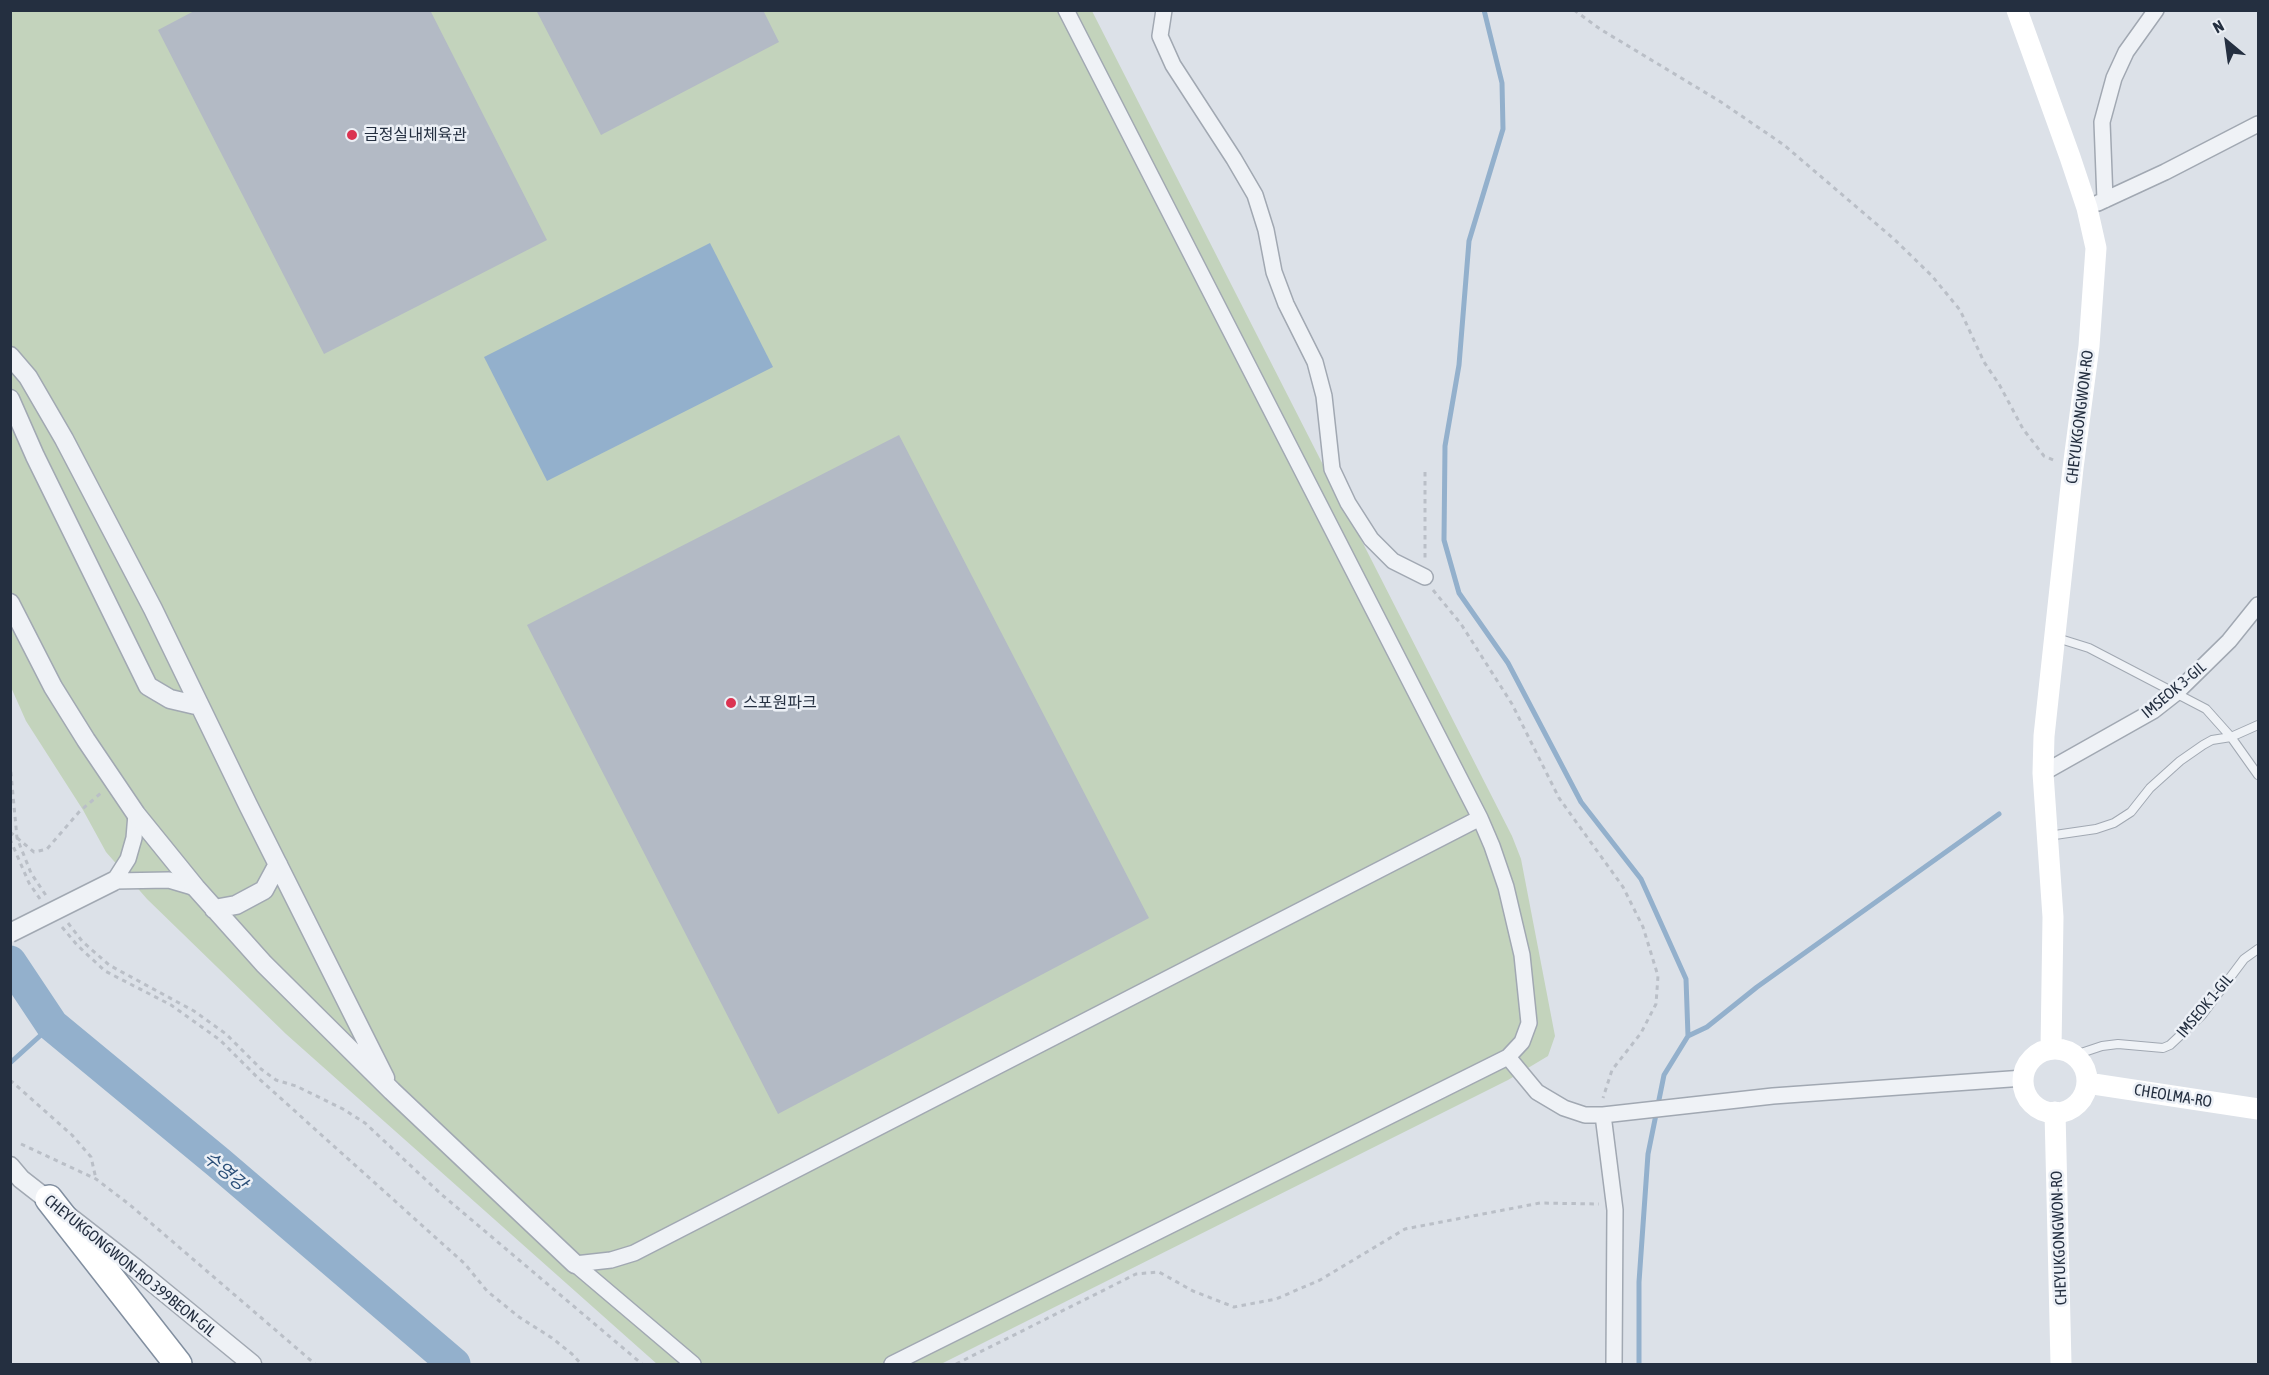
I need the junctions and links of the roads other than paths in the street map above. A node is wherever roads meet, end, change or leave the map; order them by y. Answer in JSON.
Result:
{"nodes":[{"id":1,"x":1066,"y":10,"type":"edge"},
{"id":2,"x":1164,"y":10,"type":"edge"},
{"id":3,"x":2017,"y":10,"type":"edge"},
{"id":4,"x":2156,"y":10,"type":"edge"},
{"id":5,"x":2259,"y":124,"type":"edge"},
{"id":6,"x":2096,"y":204,"type":"junction"},
{"id":7,"x":10,"y":356,"type":"edge"},
{"id":8,"x":10,"y":399,"type":"edge"},
{"id":9,"x":1425,"y":577,"type":"road end"},
{"id":10,"x":10,"y":603,"type":"edge"},
{"id":11,"x":2259,"y":605,"type":"edge"},
{"id":12,"x":2055,"y":638,"type":"junction"},
{"id":13,"x":2176,"y":693,"type":"junction"},
{"id":14,"x":200,"y":706,"type":"junction"},
{"id":15,"x":2259,"y":725,"type":"edge"},
{"id":16,"x":2231,"y":736,"type":"junction"},
{"id":17,"x":2043,"y":773,"type":"junction"},
{"id":18,"x":2259,"y":775,"type":"edge"},
{"id":19,"x":136,"y":814,"type":"junction"},
{"id":20,"x":1480,"y":818,"type":"junction"},
{"id":21,"x":2046,"y":836,"type":"junction"},
{"id":22,"x":278,"y":864,"type":"junction"},
{"id":23,"x":114,"y":881,"type":"junction"},
{"id":24,"x":196,"y":888,"type":"junction"},
{"id":25,"x":214,"y":909,"type":"junction"},
{"id":26,"x":10,"y":933,"type":"edge"},
{"id":27,"x":2259,"y":950,"type":"edge"},
{"id":28,"x":2051,"y":1049,"type":"junction"},
{"id":29,"x":2075,"y":1055,"type":"junction"},
{"id":30,"x":1508,"y":1057,"type":"junction"},
{"id":31,"x":2024,"y":1078,"type":"junction"},
{"id":32,"x":2087,"y":1083,"type":"junction"},
{"id":33,"x":392,"y":1091,"type":"junction"},
{"id":34,"x":2259,"y":1109,"type":"edge"},
{"id":35,"x":2055,"y":1112,"type":"junction"},
{"id":36,"x":1609,"y":1114,"type":"junction"},
{"id":37,"x":14,"y":1172,"type":"edge"},
{"id":38,"x":49,"y":1199,"type":"junction"},
{"id":39,"x":575,"y":1264,"type":"junction"},
{"id":40,"x":178,"y":1365,"type":"edge"},
{"id":41,"x":252,"y":1365,"type":"edge"},
{"id":42,"x":693,"y":1365,"type":"edge"},
{"id":43,"x":892,"y":1365,"type":"edge"},
{"id":44,"x":1614,"y":1365,"type":"edge"},
{"id":45,"x":2061,"y":1365,"type":"edge"}],
"edges":[{"from":1,"to":20,"type":"street"},
{"from":2,"to":9,"type":"street"},
{"from":3,"to":6,"type":"main road","name":"CHEYUKGONGWON-RO"},
{"from":4,"to":6,"type":"street"},
{"from":5,"to":6,"type":"street"},
{"from":6,"to":12,"type":"main road","name":"CHEYUKGONGWON-RO"},
{"from":7,"to":14,"type":"street"},
{"from":8,"to":14,"type":"street"},
{"from":10,"to":19,"type":"street"},
{"from":11,"to":13,"type":"street","name":"IMSEOK 3-GIL"},
{"from":12,"to":13,"type":"lane"},
{"from":12,"to":17,"type":"main road","name":"CHEYUKGONGWON-RO"},
{"from":13,"to":16,"type":"lane"},
{"from":13,"to":17,"type":"street","name":"IMSEOK 3-GIL"},
{"from":14,"to":22,"type":"street"},
{"from":15,"to":16,"type":"lane"},
{"from":16,"to":18,"type":"lane"},
{"from":16,"to":21,"type":"lane"},
{"from":17,"to":21,"type":"main road","name":"CHEYUKGONGWON-RO"},
{"from":19,"to":23,"type":"street"},
{"from":19,"to":24,"type":"street"},
{"from":20,"to":30,"type":"street"},
{"from":20,"to":39,"type":"street"},
{"from":21,"to":28,"type":"main road","name":"CHEYUKGONGWON-RO"},
{"from":22,"to":25,"type":"street"},
{"from":22,"to":33,"type":"street"},
{"from":23,"to":24,"type":"street"},
{"from":23,"to":26,"type":"street","bridge":true},
{"from":24,"to":25,"type":"street"},
{"from":25,"to":33,"type":"street"},
{"from":27,"to":29,"type":"lane","name":"IMSEOK 1-GIL"},
{"from":28,"to":29,"type":"main road"},
{"from":28,"to":31,"type":"main road"},
{"from":29,"to":32,"type":"main road"},
{"from":30,"to":36,"type":"street"},
{"from":30,"to":43,"type":"street"},
{"from":31,"to":35,"type":"main road"},
{"from":31,"to":36,"type":"street"},
{"from":32,"to":34,"type":"main road","name":"CHEOLMA-RO"},
{"from":32,"to":35,"type":"main road"},
{"from":33,"to":39,"type":"street"},
{"from":35,"to":45,"type":"main road","name":"CHEYUKGONGWON-RO"},
{"from":36,"to":44,"type":"street"},
{"from":37,"to":38,"type":"street","name":"CHEYUKGONGWON-RO 399BEON-GIL"},
{"from":38,"to":40,"type":"highway"},
{"from":38,"to":41,"type":"street","name":"CHEYUKGONGWON-RO 399BEON-GIL"},
{"from":39,"to":42,"type":"street"}]}
